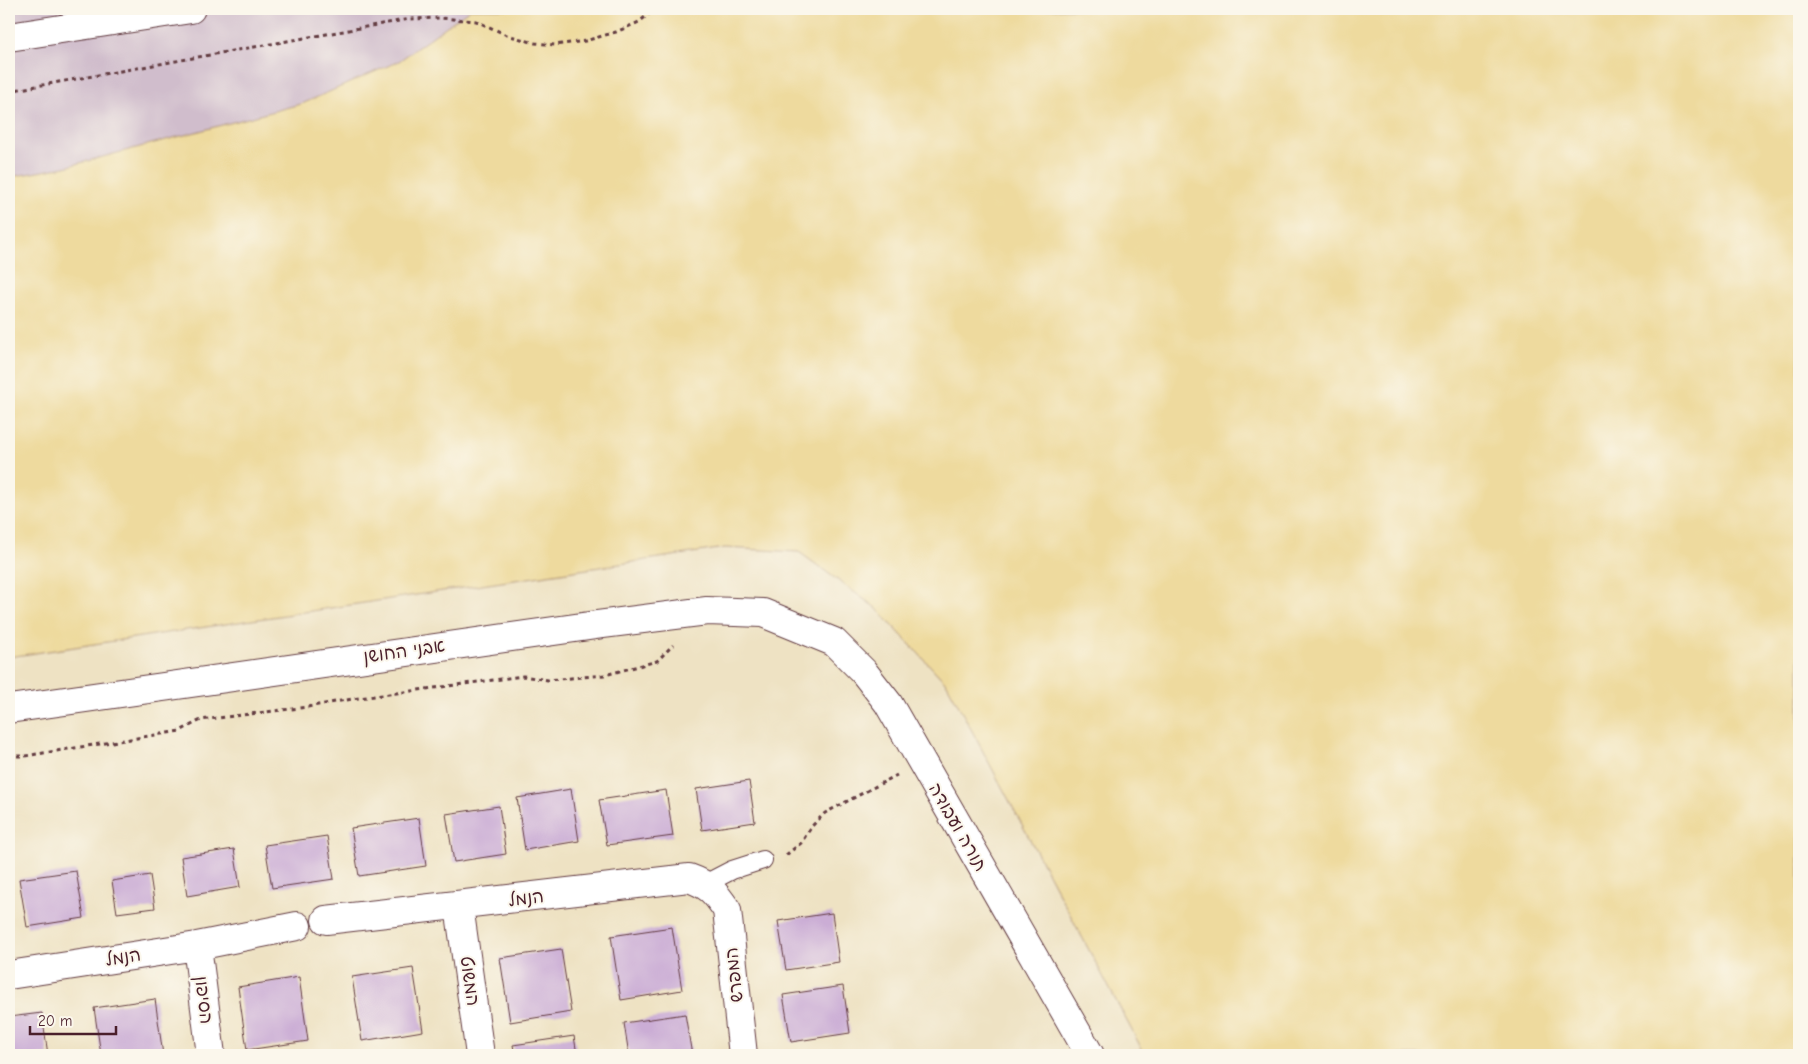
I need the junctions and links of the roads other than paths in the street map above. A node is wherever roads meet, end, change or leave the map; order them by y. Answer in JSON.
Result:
{"nodes":[{"id":1,"x":191,"y":9,"type":"edge"},
{"id":2,"x":9,"y":37,"type":"edge"},
{"id":3,"x":799,"y":626,"type":"joint"},
{"id":4,"x":9,"y":708,"type":"edge"},
{"id":5,"x":764,"y":860,"type":"road end"},
{"id":6,"x":712,"y":890,"type":"junction"},
{"id":7,"x":459,"y":906,"type":"junction"},
{"id":8,"x":326,"y":920,"type":"dead end"},
{"id":9,"x":296,"y":926,"type":"dead end"},
{"id":10,"x":197,"y":946,"type":"junction"},
{"id":11,"x":9,"y":975,"type":"edge"},
{"id":12,"x":211,"y":1055,"type":"edge"},
{"id":13,"x":480,"y":1055,"type":"edge"},
{"id":14,"x":743,"y":1055,"type":"edge"},
{"id":15,"x":1090,"y":1055,"type":"edge"}],
"edges":[{"from":1,"to":2,"type":"street"},
{"from":3,"to":4,"type":"street","name":"אבני החושן"},
{"from":3,"to":15,"type":"street","name":"תורה ועבודה"},
{"from":5,"to":6,"type":"lane"},
{"from":6,"to":7,"type":"street","name":"הנמל"},
{"from":6,"to":14,"type":"street","name":"המפרש"},
{"from":7,"to":8,"type":"street","name":"הנמל"},
{"from":7,"to":13,"type":"street","name":"המשוט"},
{"from":9,"to":10,"type":"street","name":"הנמל"},
{"from":10,"to":11,"type":"street","name":"הנמל"},
{"from":10,"to":12,"type":"street","name":"הסיפון"}]}
